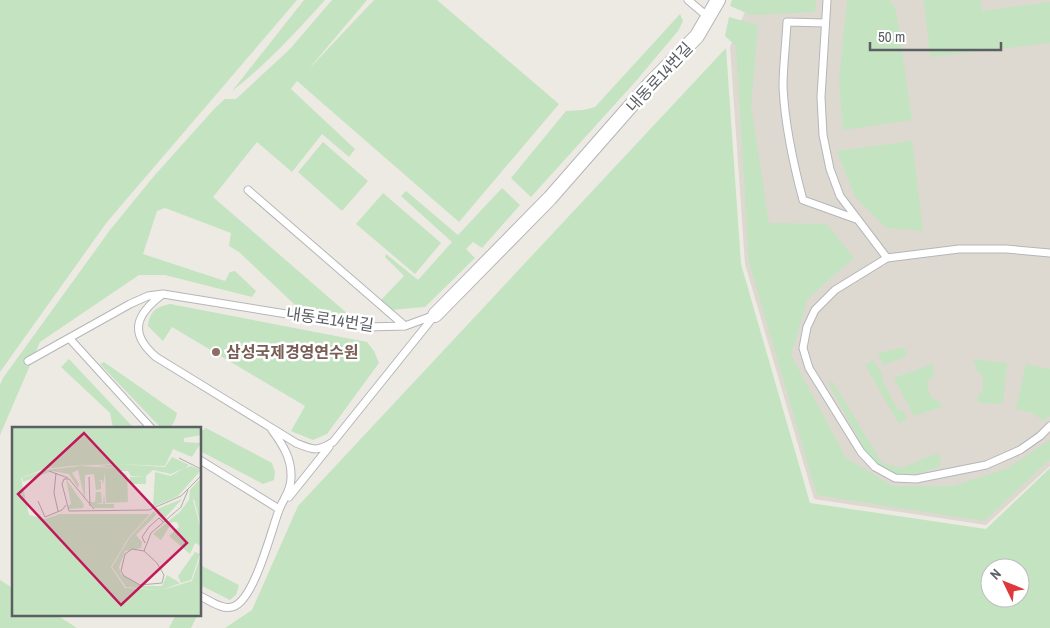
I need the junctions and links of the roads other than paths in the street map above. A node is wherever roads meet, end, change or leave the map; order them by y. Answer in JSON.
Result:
{"nodes":[{"id":1,"x":688,"y":0,"type":"edge"},
{"id":2,"x":718,"y":0,"type":"edge"},
{"id":3,"x":827,"y":0,"type":"edge"},
{"id":4,"x":708,"y":18,"type":"junction"},
{"id":5,"x":825,"y":22,"type":"junction"},
{"id":6,"x":248,"y":190,"type":"dead end"},
{"id":7,"x":857,"y":219,"type":"junction"},
{"id":8,"x":1050,"y":253,"type":"edge"},
{"id":9,"x":887,"y":258,"type":"junction"},
{"id":10,"x":163,"y":294,"type":"junction"},
{"id":11,"x":435,"y":315,"type":"junction"},
{"id":12,"x":405,"y":326,"type":"junction"},
{"id":13,"x":70,"y":338,"type":"junction"},
{"id":14,"x":28,"y":361,"type":"dead end"},
{"id":15,"x":1050,"y":426,"type":"edge"},
{"id":16,"x":150,"y":427,"type":"edge"},
{"id":17,"x":270,"y":427,"type":"junction"},
{"id":18,"x":333,"y":442,"type":"junction"},
{"id":19,"x":201,"y":461,"type":"edge"},
{"id":20,"x":279,"y":509,"type":"junction"},
{"id":21,"x":201,"y":596,"type":"edge"}],
"edges":[{"from":1,"to":4,"type":"lane"},
{"from":2,"to":4,"type":"street","name":"내동로14번길"},
{"from":3,"to":5,"type":"lane"},
{"from":4,"to":11,"type":"street","name":"내동로14번길"},
{"from":5,"to":7,"type":"lane"},
{"from":5,"to":7,"type":"lane"},
{"from":6,"to":12,"type":"lane"},
{"from":7,"to":9,"type":"lane"},
{"from":8,"to":9,"type":"lane"},
{"from":9,"to":15,"type":"lane"},
{"from":10,"to":12,"type":"lane","name":"내동로14번길"},
{"from":10,"to":13,"type":"lane"},
{"from":10,"to":17,"type":"lane"},
{"from":11,"to":12,"type":"lane","name":"내동로14번길"},
{"from":11,"to":18,"type":"lane"},
{"from":13,"to":14,"type":"lane"},
{"from":13,"to":16,"type":"lane"},
{"from":17,"to":18,"type":"lane"},
{"from":17,"to":20,"type":"lane"},
{"from":18,"to":20,"type":"lane"},
{"from":19,"to":20,"type":"lane"},
{"from":20,"to":21,"type":"lane"}]}
